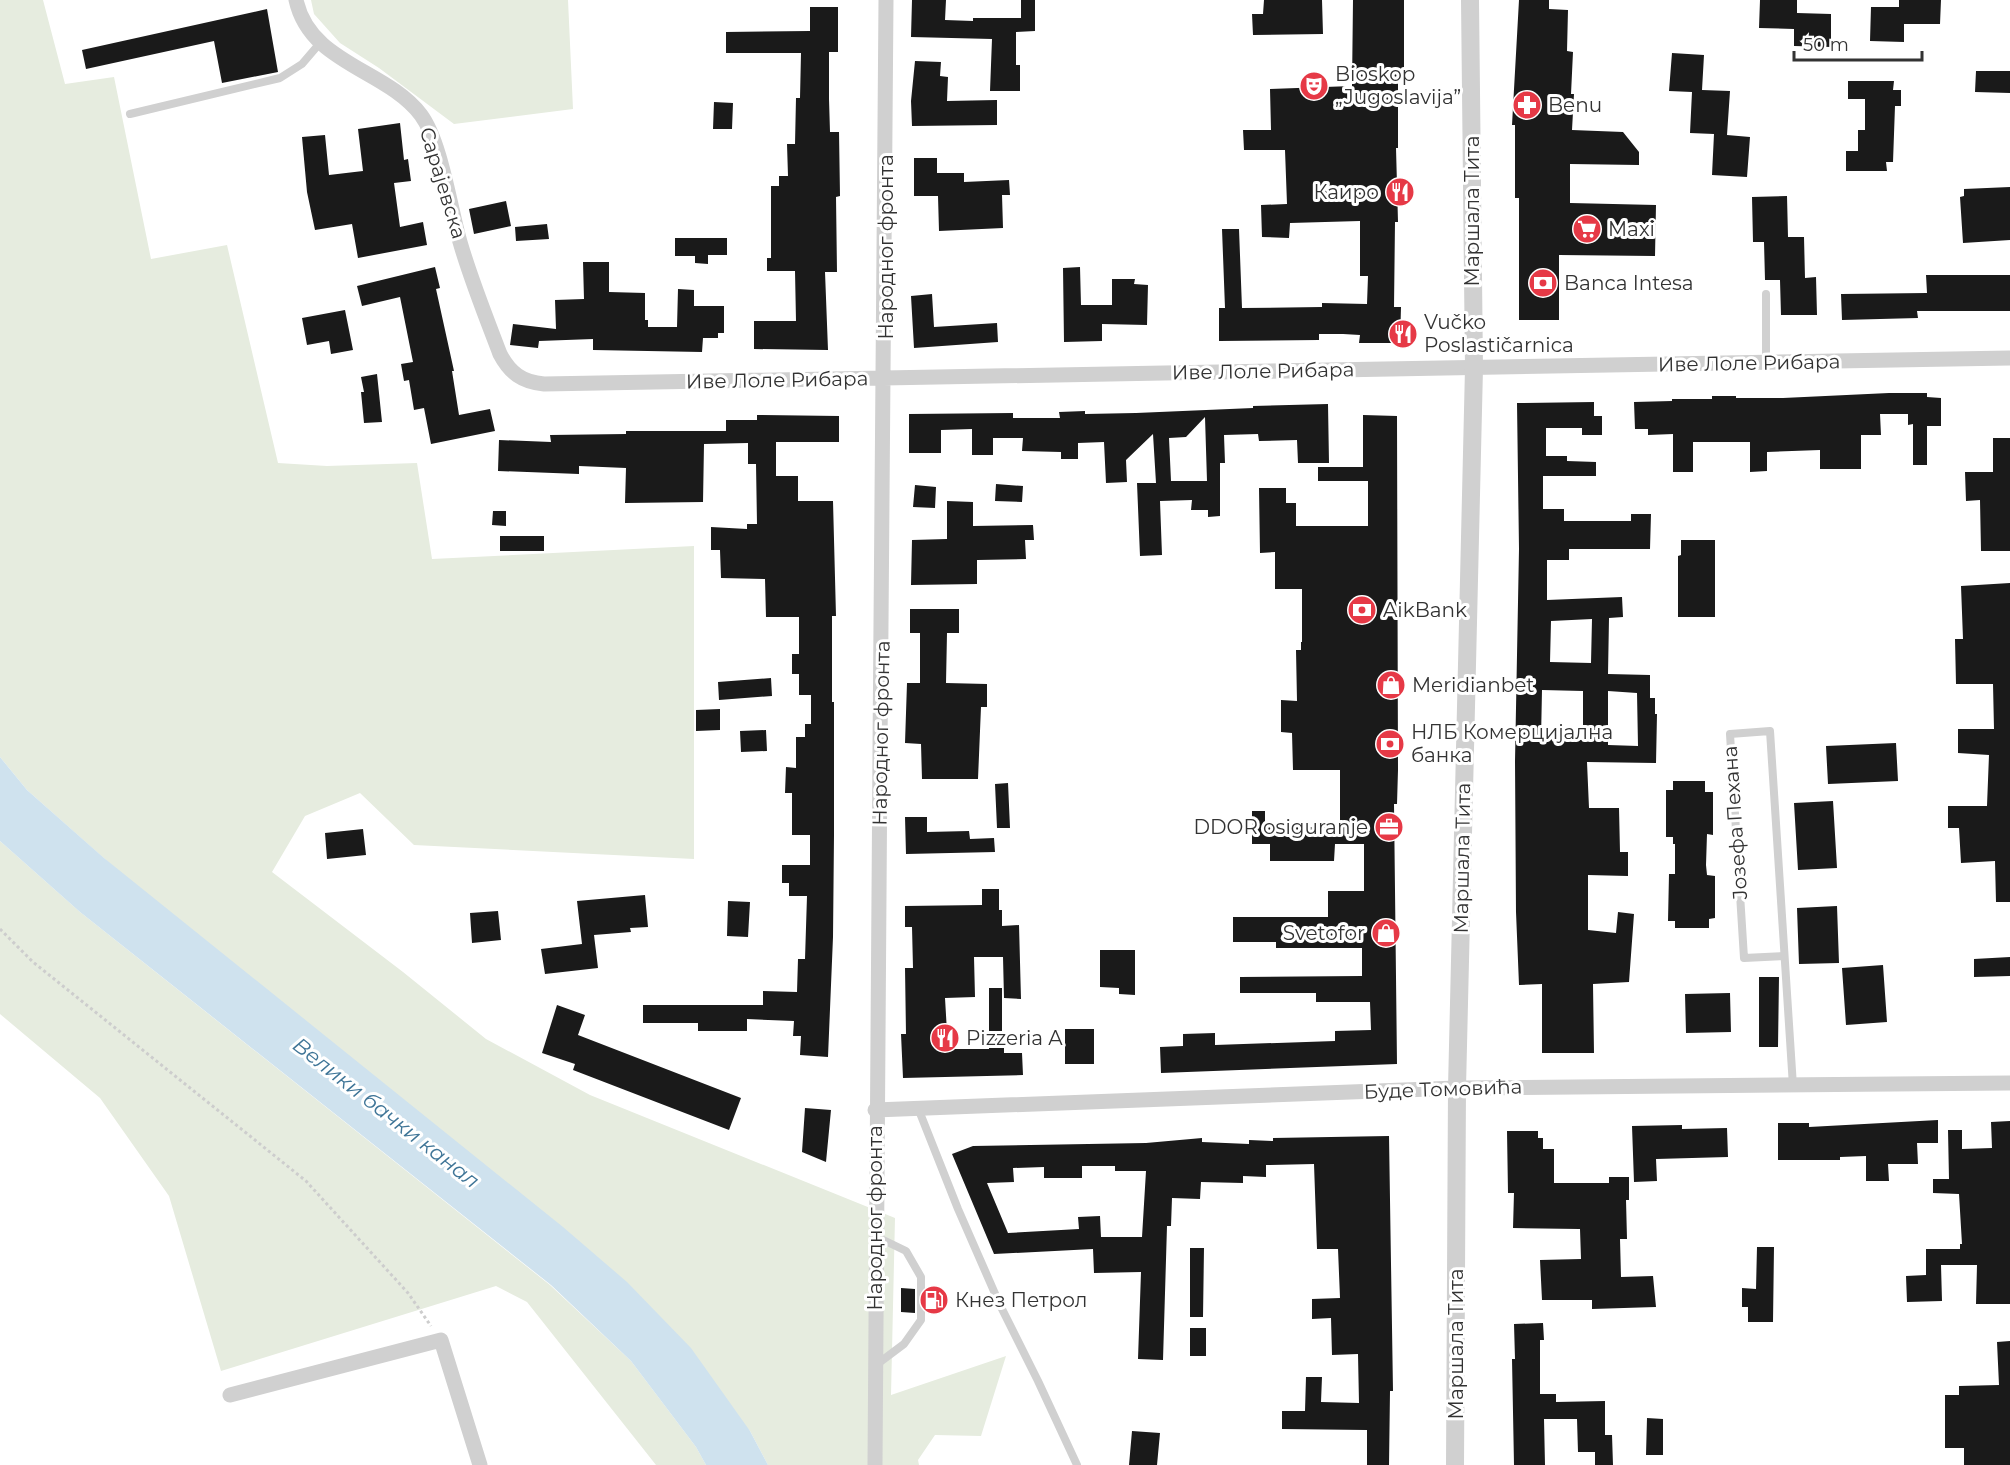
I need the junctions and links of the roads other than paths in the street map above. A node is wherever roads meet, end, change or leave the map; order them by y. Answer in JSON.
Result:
{"nodes":[{"id":1,"x":296,"y":0,"type":"edge"},
{"id":2,"x":886,"y":0,"type":"edge"},
{"id":3,"x":1470,"y":0,"type":"edge"},
{"id":4,"x":320,"y":43,"type":"junction"},
{"id":5,"x":130,"y":114,"type":"dead end"},
{"id":6,"x":1766,"y":294,"type":"dead end"},
{"id":7,"x":2010,"y":358,"type":"edge"},
{"id":8,"x":1767,"y":363,"type":"junction"},
{"id":9,"x":1474,"y":368,"type":"junction"},
{"id":10,"x":518,"y":377,"type":"joint"},
{"id":11,"x":885,"y":378,"type":"junction"},
{"id":12,"x":1784,"y":956,"type":"junction"},
{"id":13,"x":2010,"y":1083,"type":"edge"},
{"id":14,"x":1793,"y":1086,"type":"junction"},
{"id":15,"x":1457,"y":1088,"type":"junction"},
{"id":16,"x":918,"y":1108,"type":"junction"},
{"id":17,"x":875,"y":1110,"type":"junction"},
{"id":18,"x":875,"y":1236,"type":"junction"},
{"id":19,"x":875,"y":1365,"type":"junction"},
{"id":20,"x":230,"y":1395,"type":"dead end"},
{"id":21,"x":480,"y":1465,"type":"edge"},
{"id":22,"x":875,"y":1465,"type":"edge"},
{"id":23,"x":1077,"y":1465,"type":"edge"},
{"id":24,"x":1455,"y":1465,"type":"edge"}],
"edges":[{"from":1,"to":4,"type":"street","name":"Сарајевска"},
{"from":2,"to":11,"type":"street","name":"Народног фронта"},
{"from":3,"to":9,"type":"street","name":"Маршала Тита"},
{"from":4,"to":5,"type":"lane"},
{"from":4,"to":10,"type":"street","name":"Сарајевска"},
{"from":6,"to":8,"type":"lane"},
{"from":7,"to":8,"type":"street","name":"Иве Лоле Рибара"},
{"from":8,"to":9,"type":"street","name":"Иве Лоле Рибара"},
{"from":9,"to":11,"type":"street","name":"Иве Лоле Рибара"},
{"from":9,"to":15,"type":"street","name":"Маршала Тита"},
{"from":10,"to":11,"type":"street","name":"Иве Лоле Рибара"},
{"from":11,"to":17,"type":"street","name":"Народног фронта"},
{"from":12,"to":12,"type":"lane","name":"Јозефа Пехана"},
{"from":12,"to":14,"type":"lane","name":"Јозефа Пехана"},
{"from":13,"to":14,"type":"street","name":"Буде Томовића"},
{"from":14,"to":15,"type":"street","name":"Буде Томовића"},
{"from":15,"to":16,"type":"street","name":"Буде Томовића"},
{"from":15,"to":24,"type":"street","name":"Маршала Тита"},
{"from":16,"to":17,"type":"street","name":"Буде Томовића"},
{"from":16,"to":23,"type":"lane"},
{"from":17,"to":18,"type":"street","name":"Народног фронта"},
{"from":18,"to":19,"type":"street","name":"Народног фронта"},
{"from":18,"to":19,"type":"lane"},
{"from":19,"to":22,"type":"street","name":"Народног фронта"},
{"from":20,"to":21,"type":"street"}]}
